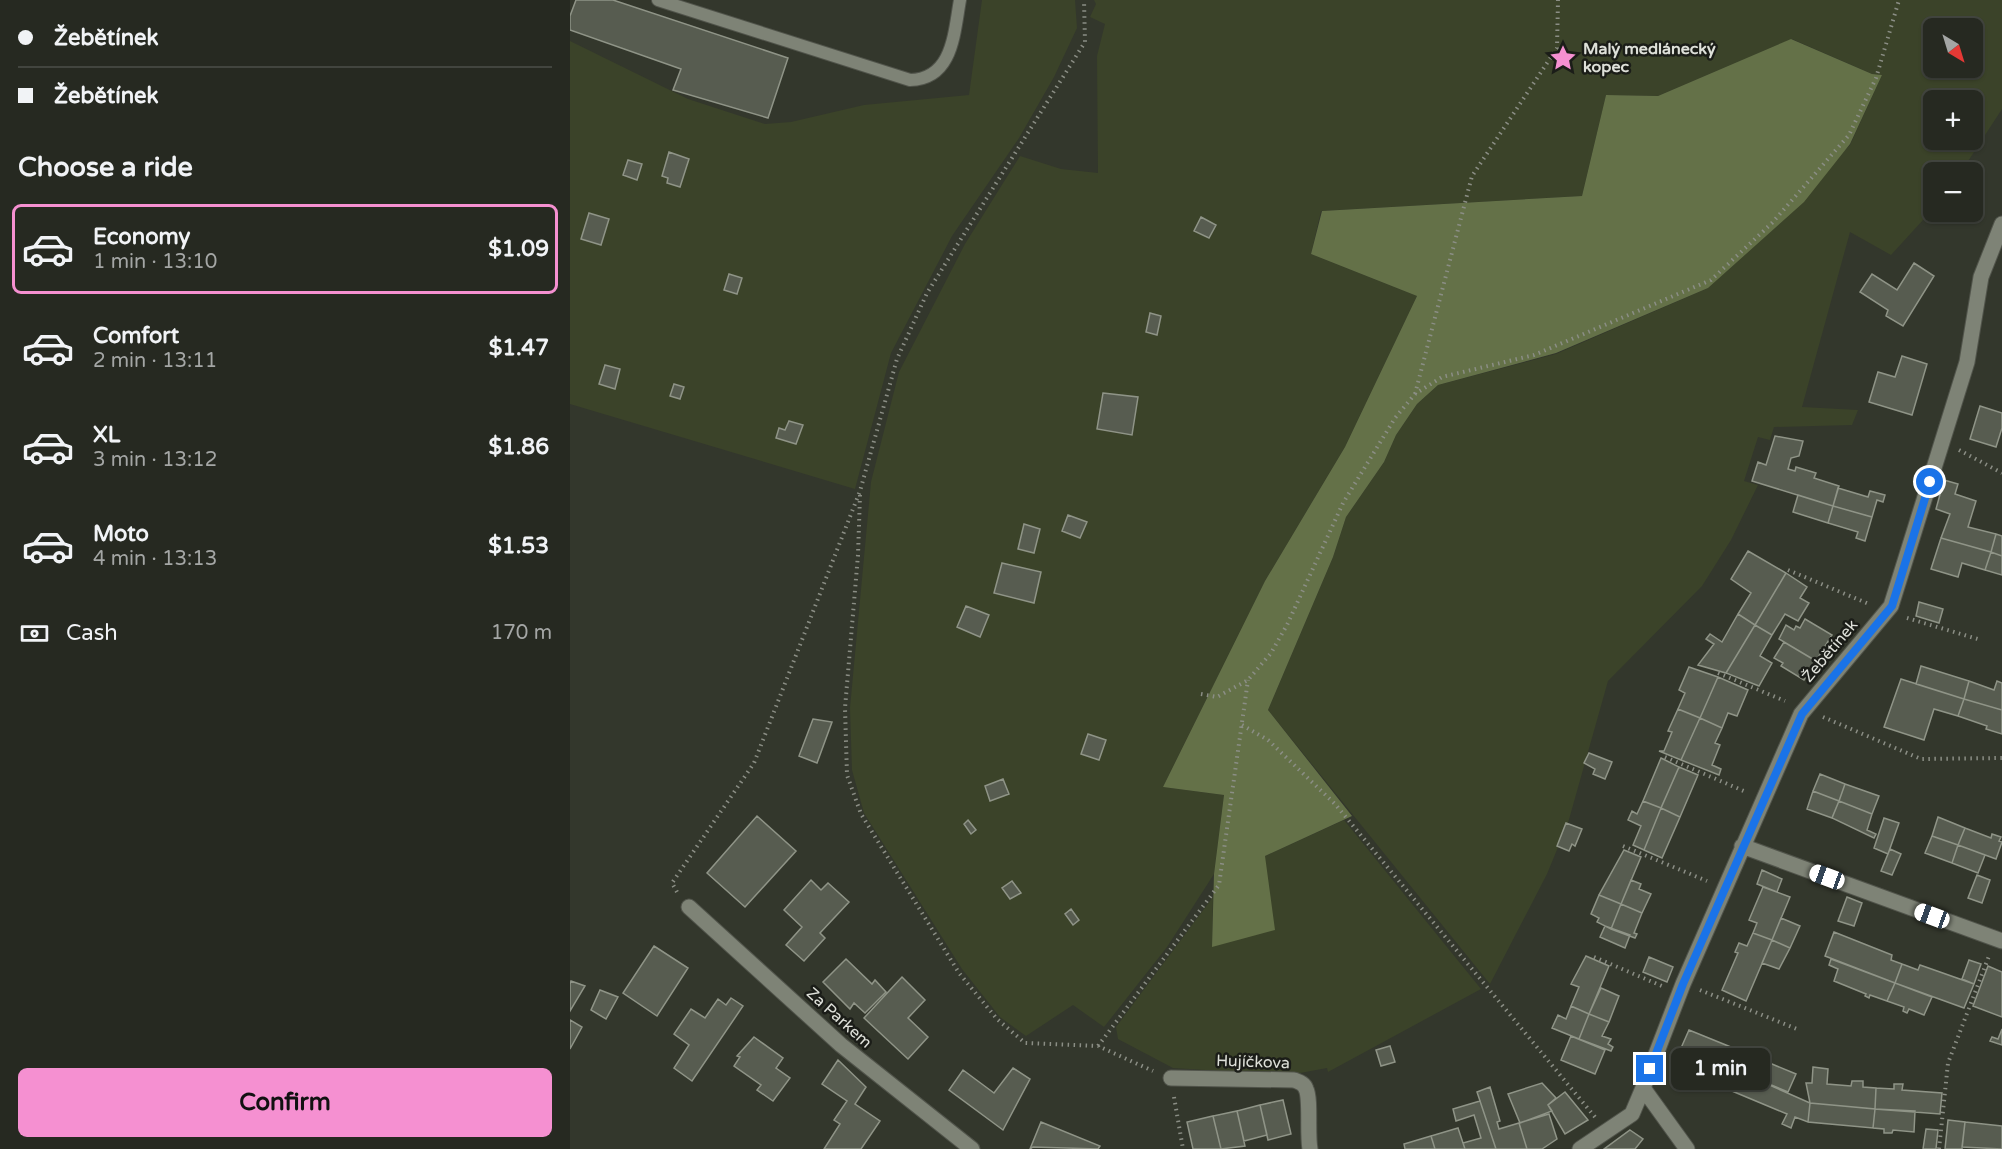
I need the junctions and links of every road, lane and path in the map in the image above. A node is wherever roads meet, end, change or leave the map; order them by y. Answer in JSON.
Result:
{"nodes":[{"id":1,"x":658,"y":0,"type":"edge"},
{"id":2,"x":960,"y":0,"type":"edge"},
{"id":3,"x":1084,"y":0,"type":"edge"},
{"id":4,"x":1558,"y":0,"type":"edge"},
{"id":5,"x":1899,"y":0,"type":"edge"},
{"id":6,"x":2002,"y":224,"type":"edge"},
{"id":7,"x":1415,"y":394,"type":"junction"},
{"id":8,"x":1943,"y":441,"type":"junction"},
{"id":9,"x":2002,"y":473,"type":"edge"},
{"id":10,"x":860,"y":491,"type":"junction"},
{"id":11,"x":1718,"y":673,"type":"dead end"},
{"id":12,"x":1248,"y":680,"type":"junction"},
{"id":13,"x":1201,"y":694,"type":"dead end"},
{"id":14,"x":1805,"y":709,"type":"junction"},
{"id":15,"x":1242,"y":724,"type":"junction"},
{"id":16,"x":1665,"y":757,"type":"dead end"},
{"id":17,"x":2002,"y":758,"type":"edge"},
{"id":18,"x":1763,"y":799,"type":"junction"},
{"id":19,"x":1623,"y":846,"type":"dead end"},
{"id":20,"x":1742,"y":846,"type":"junction"},
{"id":21,"x":1724,"y":889,"type":"junction"},
{"id":22,"x":689,"y":907,"type":"joint"},
{"id":23,"x":1999,"y":940,"type":"edge"},
{"id":24,"x":1594,"y":957,"type":"dead end"},
{"id":25,"x":1681,"y":989,"type":"junction"},
{"id":26,"x":1797,"y":1029,"type":"dead end"},
{"id":27,"x":1098,"y":1046,"type":"junction"},
{"id":28,"x":1171,"y":1078,"type":"junction"},
{"id":29,"x":1643,"y":1088,"type":"junction"},
{"id":30,"x":1607,"y":1131,"type":"junction"},
{"id":31,"x":972,"y":1149,"type":"edge"},
{"id":32,"x":1184,"y":1149,"type":"edge"},
{"id":33,"x":1310,"y":1149,"type":"edge"},
{"id":34,"x":1580,"y":1149,"type":"edge"},
{"id":35,"x":1687,"y":1149,"type":"edge"},
{"id":36,"x":1939,"y":1149,"type":"edge"}],
"edges":[{"from":1,"to":2,"type":"lane"},
{"from":3,"to":10,"type":"path"},
{"from":4,"to":7,"type":"path"},
{"from":5,"to":7,"type":"path"},
{"from":6,"to":8,"type":"street","name":"Žebětínek"},
{"from":7,"to":12,"type":"path"},
{"from":8,"to":9,"type":"path"},
{"from":8,"to":14,"type":"street","name":"Žebětínek"},
{"from":10,"to":22,"type":"path"},
{"from":10,"to":27,"type":"path"},
{"from":11,"to":14,"type":"path"},
{"from":12,"to":13,"type":"path"},
{"from":12,"to":15,"type":"path"},
{"from":14,"to":17,"type":"path"},
{"from":14,"to":18,"type":"street","name":"Žebětínek"},
{"from":15,"to":27,"type":"path"},
{"from":15,"to":30,"type":"path"},
{"from":16,"to":18,"type":"path"},
{"from":18,"to":20,"type":"street","name":"Žebětínek"},
{"from":19,"to":21,"type":"path"},
{"from":20,"to":21,"type":"street","name":"Žebětínek"},
{"from":20,"to":23,"type":"street"},
{"from":21,"to":25,"type":"street","name":"Žebětínek"},
{"from":22,"to":31,"type":"street","name":"Za Parkem"},
{"from":23,"to":36,"type":"path"},
{"from":24,"to":25,"type":"path"},
{"from":25,"to":26,"type":"path"},
{"from":25,"to":29,"type":"street","name":"Žebětínek"},
{"from":27,"to":28,"type":"path"},
{"from":28,"to":32,"type":"path"},
{"from":28,"to":33,"type":"street","name":"Hujíčkova"},
{"from":29,"to":30,"type":"street","name":"Žebětínek"},
{"from":29,"to":35,"type":"street"},
{"from":30,"to":34,"type":"street","name":"Žebětínek"}]}
